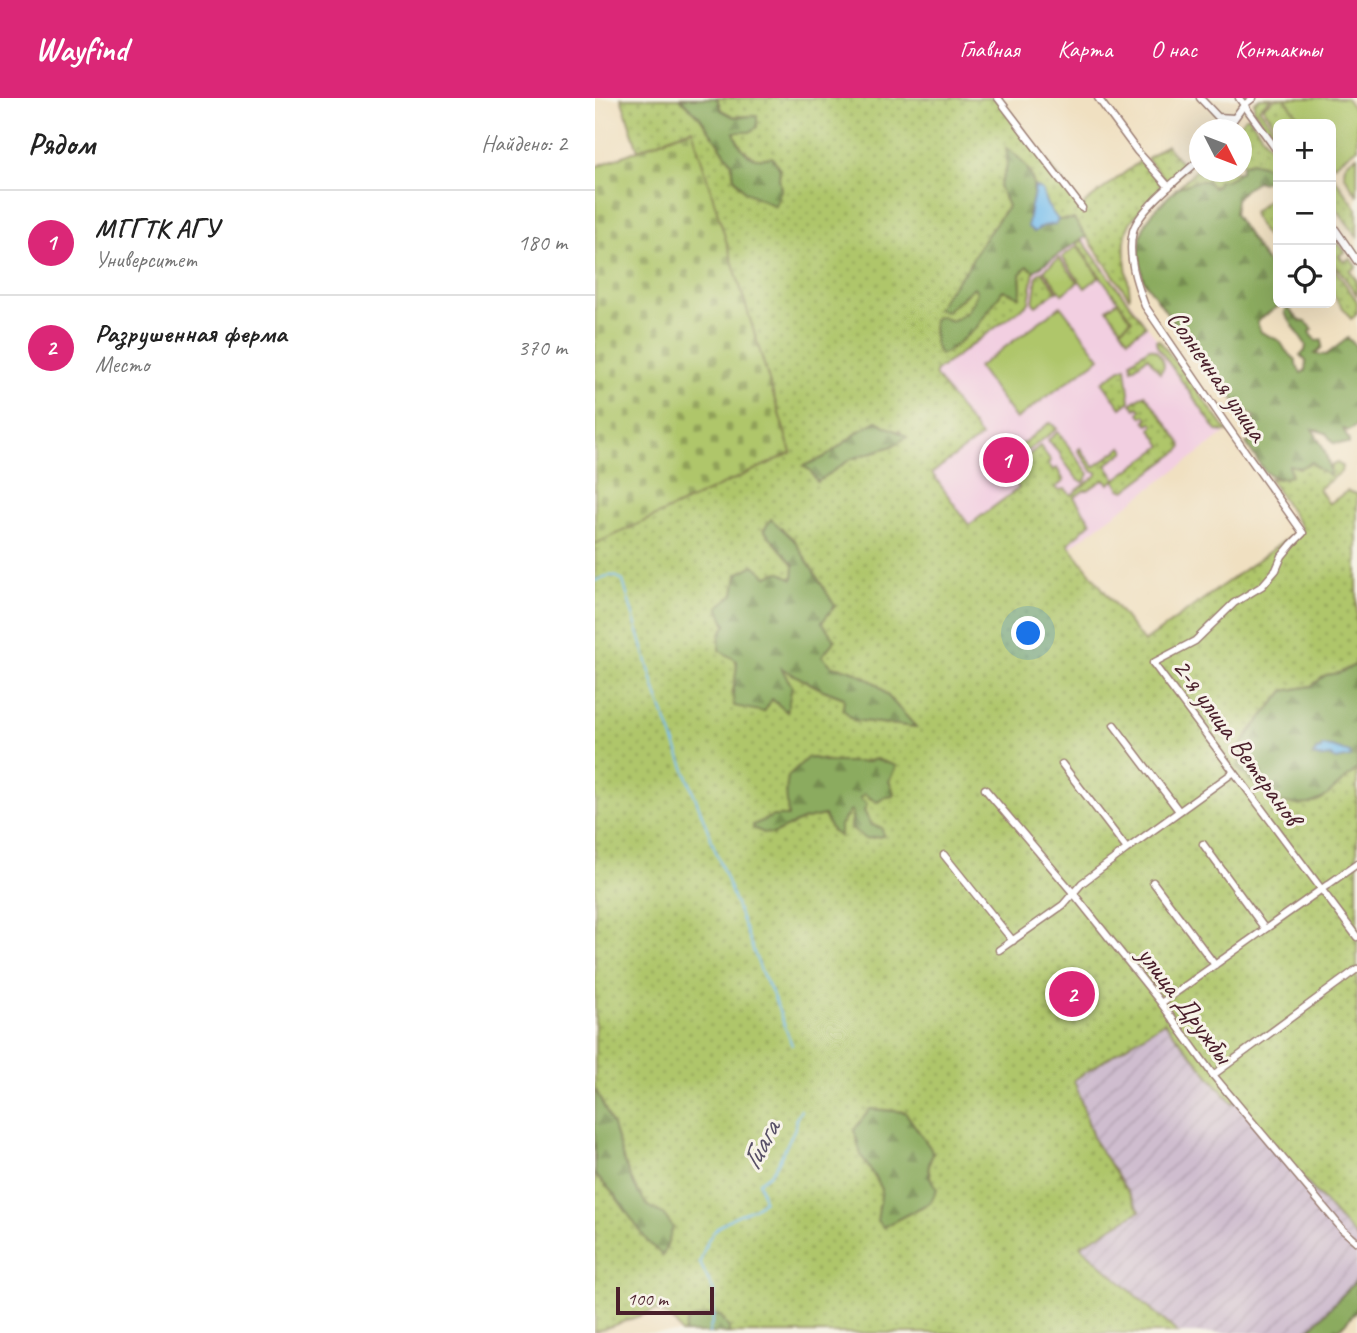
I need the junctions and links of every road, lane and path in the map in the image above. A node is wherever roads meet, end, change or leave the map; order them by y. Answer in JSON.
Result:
{"nodes":[{"id":1,"x":998,"y":98,"type":"edge"},
{"id":2,"x":1098,"y":98,"type":"edge"},
{"id":3,"x":1200,"y":98,"type":"edge"},
{"id":4,"x":1253,"y":98,"type":"edge"},
{"id":5,"x":1241,"y":101,"type":"edge"},
{"id":6,"x":1234,"y":118,"type":"joint"},
{"id":7,"x":1273,"y":145,"type":"edge"},
{"id":8,"x":1189,"y":169,"type":"edge"},
{"id":9,"x":1170,"y":187,"type":"junction"},
{"id":10,"x":1082,"y":208,"type":"dead end"},
{"id":11,"x":1336,"y":230,"type":"edge"},
{"id":12,"x":1357,"y":261,"type":"edge"},
{"id":13,"x":1303,"y":533,"type":"joint"},
{"id":14,"x":1114,"y":725,"type":"dead end"},
{"id":15,"x":1062,"y":764,"type":"dead end"},
{"id":16,"x":1234,"y":772,"type":"junction"},
{"id":17,"x":985,"y":789,"type":"dead end"},
{"id":18,"x":1179,"y":811,"type":"junction"},
{"id":19,"x":1203,"y":844,"type":"dead end"},
{"id":20,"x":1126,"y":849,"type":"junction"},
{"id":21,"x":944,"y":855,"type":"dead end"},
{"id":22,"x":1357,"y":864,"type":"edge"},
{"id":23,"x":1153,"y":881,"type":"dead end"},
{"id":24,"x":1321,"y":890,"type":"junction"},
{"id":25,"x":1074,"y":894,"type":"junction"},
{"id":26,"x":1265,"y":929,"type":"junction"},
{"id":27,"x":1357,"y":937,"type":"edge"},
{"id":28,"x":1013,"y":941,"type":"junction"},
{"id":29,"x":999,"y":950,"type":"dead end"},
{"id":30,"x":1215,"y":965,"type":"junction"},
{"id":31,"x":1357,"y":969,"type":"edge"},
{"id":32,"x":1161,"y":1003,"type":"junction"},
{"id":33,"x":1213,"y":1074,"type":"junction"},
{"id":34,"x":1357,"y":1242,"type":"edge"}],
"edges":[{"from":1,"to":10,"type":"street"},
{"from":2,"to":9,"type":"street"},
{"from":3,"to":6,"type":"street"},
{"from":4,"to":5,"type":"street"},
{"from":5,"to":6,"type":"street"},
{"from":5,"to":7,"type":"street"},
{"from":8,"to":9,"type":"street"},
{"from":9,"to":13,"type":"street","name":"Солнечная улица"},
{"from":11,"to":12,"type":"street"},
{"from":13,"to":16,"type":"street","name":"2-я улица Ветеранов"},
{"from":14,"to":18,"type":"street"},
{"from":15,"to":20,"type":"street"},
{"from":16,"to":18,"type":"street"},
{"from":16,"to":24,"type":"street","name":"2-я улица Ветеранов"},
{"from":17,"to":25,"type":"street","name":"улица Дружбы"},
{"from":18,"to":20,"type":"street"},
{"from":19,"to":26,"type":"street"},
{"from":20,"to":25,"type":"street"},
{"from":21,"to":28,"type":"street"},
{"from":22,"to":24,"type":"street"},
{"from":23,"to":30,"type":"street"},
{"from":24,"to":26,"type":"street"},
{"from":24,"to":27,"type":"street","name":"2-я улица Ветеранов"},
{"from":25,"to":28,"type":"street"},
{"from":25,"to":32,"type":"street","name":"улица Дружбы"},
{"from":26,"to":30,"type":"street"},
{"from":28,"to":29,"type":"street"},
{"from":30,"to":32,"type":"street"},
{"from":31,"to":33,"type":"street"},
{"from":32,"to":33,"type":"street","name":"улица Дружбы"},
{"from":33,"to":34,"type":"street","name":"улица Дружбы"}]}
